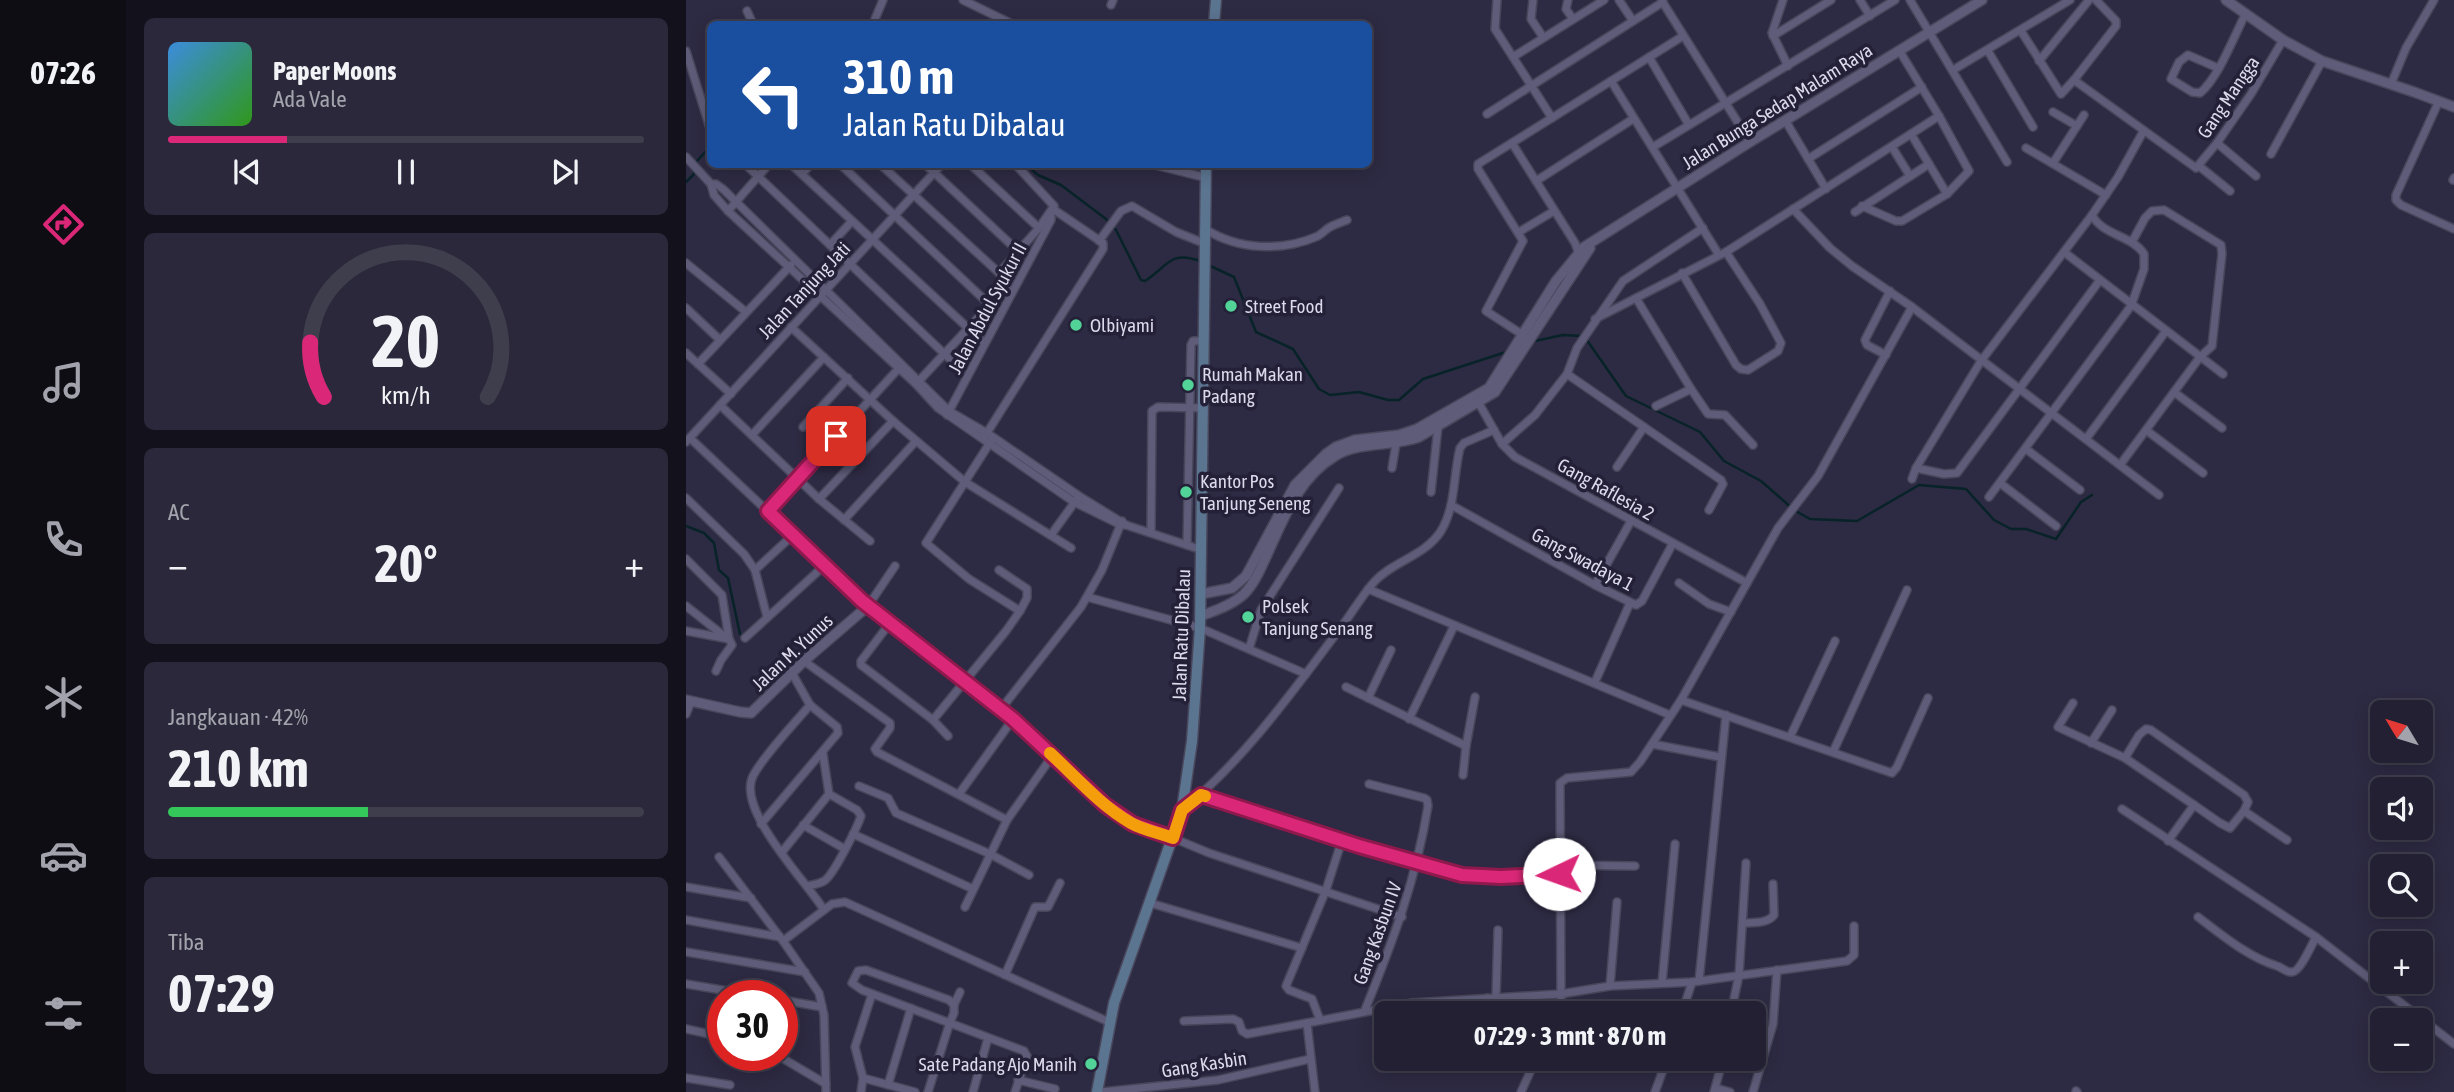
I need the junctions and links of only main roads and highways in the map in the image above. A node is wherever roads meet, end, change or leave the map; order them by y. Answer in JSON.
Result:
{"nodes":[{"id":1,"x":1216,"y":0,"type":"edge"},
{"id":2,"x":1214,"y":21,"type":"edge"},
{"id":3,"x":1206,"y":168,"type":"edge"},
{"id":4,"x":1100,"y":1092,"type":"edge"}],
"edges":[{"from":1,"to":2,"type":"main road"},
{"from":3,"to":4,"type":"main road","name":"Jalan Ratu Dibalau"}]}
